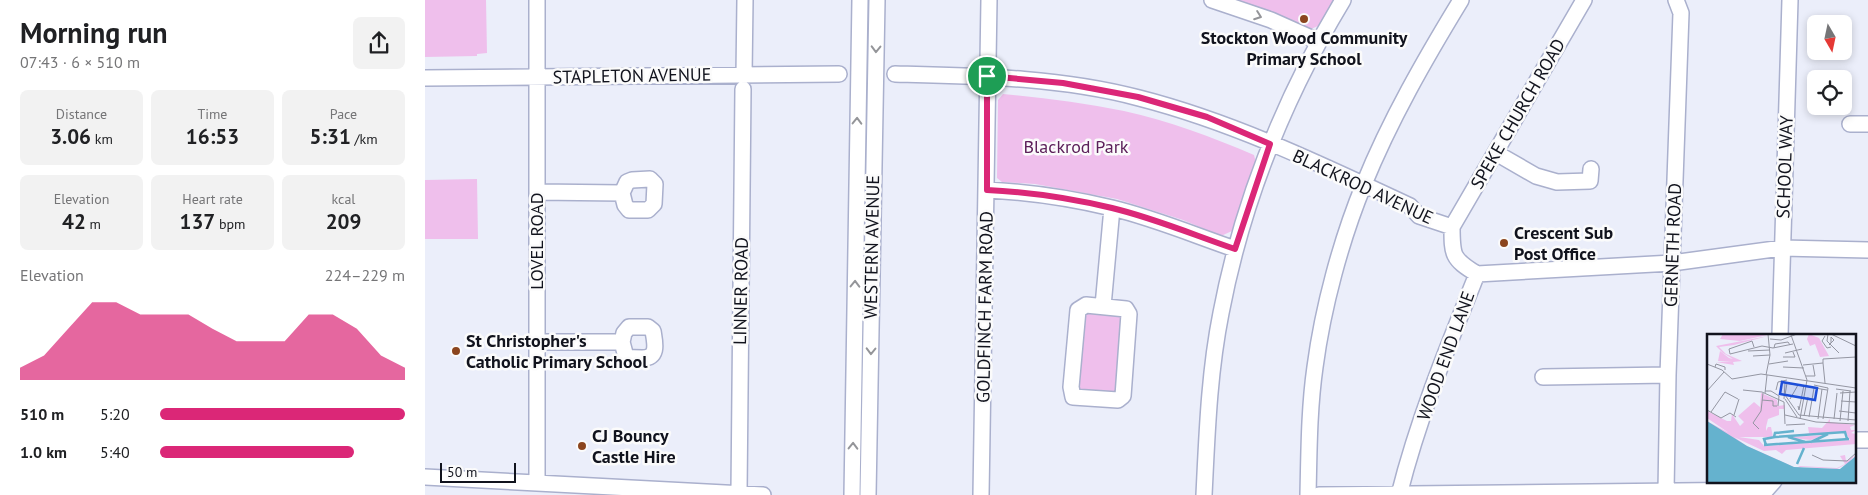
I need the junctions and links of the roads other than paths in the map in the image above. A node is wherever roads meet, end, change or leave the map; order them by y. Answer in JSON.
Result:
{"nodes":[{"id":1,"x":537,"y":0,"type":"edge"},
{"id":2,"x":745,"y":0,"type":"edge"},
{"id":3,"x":860,"y":0,"type":"edge"},
{"id":4,"x":877,"y":0,"type":"edge"},
{"id":5,"x":989,"y":0,"type":"edge"},
{"id":6,"x":1211,"y":0,"type":"edge"},
{"id":7,"x":1343,"y":0,"type":"edge"},
{"id":8,"x":1461,"y":0,"type":"edge"},
{"id":9,"x":1583,"y":0,"type":"edge"},
{"id":10,"x":1676,"y":0,"type":"edge"},
{"id":11,"x":1790,"y":0,"type":"edge"},
{"id":12,"x":1318,"y":41,"type":"junction"},
{"id":13,"x":839,"y":74,"type":"dead end"},
{"id":14,"x":895,"y":74,"type":"dead end"},
{"id":15,"x":987,"y":76,"type":"junction"},
{"id":16,"x":537,"y":77,"type":"junction"},
{"id":17,"x":425,"y":78,"type":"edge"},
{"id":18,"x":745,"y":86,"type":"junction"},
{"id":19,"x":1270,"y":144,"type":"junction"},
{"id":20,"x":1496,"y":153,"type":"junction"},
{"id":21,"x":1591,"y":169,"type":"dead end"},
{"id":22,"x":1363,"y":184,"type":"junction"},
{"id":23,"x":987,"y":190,"type":"junction"},
{"id":24,"x":537,"y":192,"type":"junction"},
{"id":25,"x":622,"y":193,"type":"dead end"},
{"id":26,"x":1112,"y":208,"type":"junction"},
{"id":27,"x":1452,"y":227,"type":"junction"},
{"id":28,"x":1782,"y":248,"type":"junction"},
{"id":29,"x":1235,"y":249,"type":"junction"},
{"id":30,"x":1868,"y":250,"type":"edge"},
{"id":31,"x":1672,"y":263,"type":"junction"},
{"id":32,"x":1477,"y":274,"type":"junction"},
{"id":33,"x":1103,"y":306,"type":"junction"},
{"id":34,"x":1780,"y":334,"type":"edge"},
{"id":35,"x":538,"y":342,"type":"junction"},
{"id":36,"x":622,"y":342,"type":"dead end"},
{"id":37,"x":1668,"y":375,"type":"junction"},
{"id":38,"x":1543,"y":377,"type":"dead end"},
{"id":39,"x":1855,"y":440,"type":"edge"},
{"id":40,"x":1868,"y":440,"type":"edge"},
{"id":41,"x":425,"y":477,"type":"edge"},
{"id":42,"x":1773,"y":482,"type":"edge"},
{"id":43,"x":537,"y":483,"type":"junction"},
{"id":44,"x":1666,"y":491,"type":"junction"},
{"id":45,"x":739,"y":494,"type":"junction"},
{"id":46,"x":1399,"y":494,"type":"edge"},
{"id":47,"x":763,"y":495,"type":"edge"},
{"id":48,"x":852,"y":495,"type":"edge"},
{"id":49,"x":868,"y":495,"type":"edge"},
{"id":50,"x":981,"y":495,"type":"edge"},
{"id":51,"x":1204,"y":495,"type":"edge"},
{"id":52,"x":1308,"y":495,"type":"edge"},
{"id":53,"x":1319,"y":495,"type":"edge"}],
"edges":[{"from":1,"to":16,"type":"street","name":"LOVEL ROAD"},
{"from":2,"to":18,"type":"street","name":"LINNER ROAD"},
{"from":48,"to":3,"type":"street","name":"WESTERN AVENUE","one_way":true},
{"from":4,"to":49,"type":"street","name":"WESTERN AVENUE","one_way":true},
{"from":5,"to":15,"type":"street","name":"GOLDFINCH FARM ROAD"},
{"from":6,"to":12,"type":"street","one_way":true},
{"from":7,"to":12,"type":"street"},
{"from":8,"to":22,"type":"street"},
{"from":9,"to":20,"type":"street","name":"SPEKE CHURCH ROAD"},
{"from":10,"to":31,"type":"street","name":"GERNETH ROAD"},
{"from":11,"to":28,"type":"street","name":"SCHOOL WAY"},
{"from":12,"to":19,"type":"street"},
{"from":13,"to":18,"type":"street","name":"STAPLETON AVENUE"},
{"from":14,"to":15,"type":"street","name":"BLACKROD AVENUE"},
{"from":15,"to":19,"type":"street","name":"BLACKROD AVENUE"},
{"from":15,"to":23,"type":"street","name":"GOLDFINCH FARM ROAD"},
{"from":16,"to":17,"type":"street","name":"STAPLETON AVENUE"},
{"from":16,"to":18,"type":"street","name":"STAPLETON AVENUE"},
{"from":16,"to":24,"type":"street","name":"LOVEL ROAD"},
{"from":18,"to":45,"type":"street","name":"LINNER ROAD"},
{"from":19,"to":22,"type":"street","name":"BLACKROD AVENUE"},
{"from":19,"to":29,"type":"street"},
{"from":20,"to":21,"type":"street"},
{"from":20,"to":27,"type":"street","name":"SPEKE CHURCH ROAD"},
{"from":22,"to":27,"type":"street","name":"BLACKROD AVENUE"},
{"from":22,"to":52,"type":"street"},
{"from":23,"to":26,"type":"street"},
{"from":23,"to":50,"type":"street","name":"GOLDFINCH FARM ROAD"},
{"from":24,"to":25,"type":"street"},
{"from":24,"to":35,"type":"street","name":"LOVEL ROAD"},
{"from":26,"to":29,"type":"street"},
{"from":26,"to":33,"type":"street"},
{"from":27,"to":32,"type":"street","name":"WOOD END LANE"},
{"from":28,"to":30,"type":"street"},
{"from":28,"to":31,"type":"street"},
{"from":28,"to":34,"type":"street","name":"SCHOOL WAY"},
{"from":29,"to":51,"type":"street"},
{"from":31,"to":32,"type":"street"},
{"from":31,"to":37,"type":"street","name":"GERNETH ROAD"},
{"from":32,"to":46,"type":"street","name":"WOOD END LANE"},
{"from":33,"to":33,"type":"street"},
{"from":35,"to":36,"type":"street"},
{"from":35,"to":43,"type":"street","name":"LOVEL ROAD"},
{"from":37,"to":38,"type":"street"},
{"from":37,"to":44,"type":"street","name":"GERNETH ROAD"},
{"from":39,"to":40,"type":"street"},
{"from":41,"to":43,"type":"street"},
{"from":42,"to":44,"type":"street"},
{"from":43,"to":45,"type":"street"},
{"from":44,"to":46,"type":"street"},
{"from":45,"to":47,"type":"street"},
{"from":46,"to":53,"type":"street"}]}
